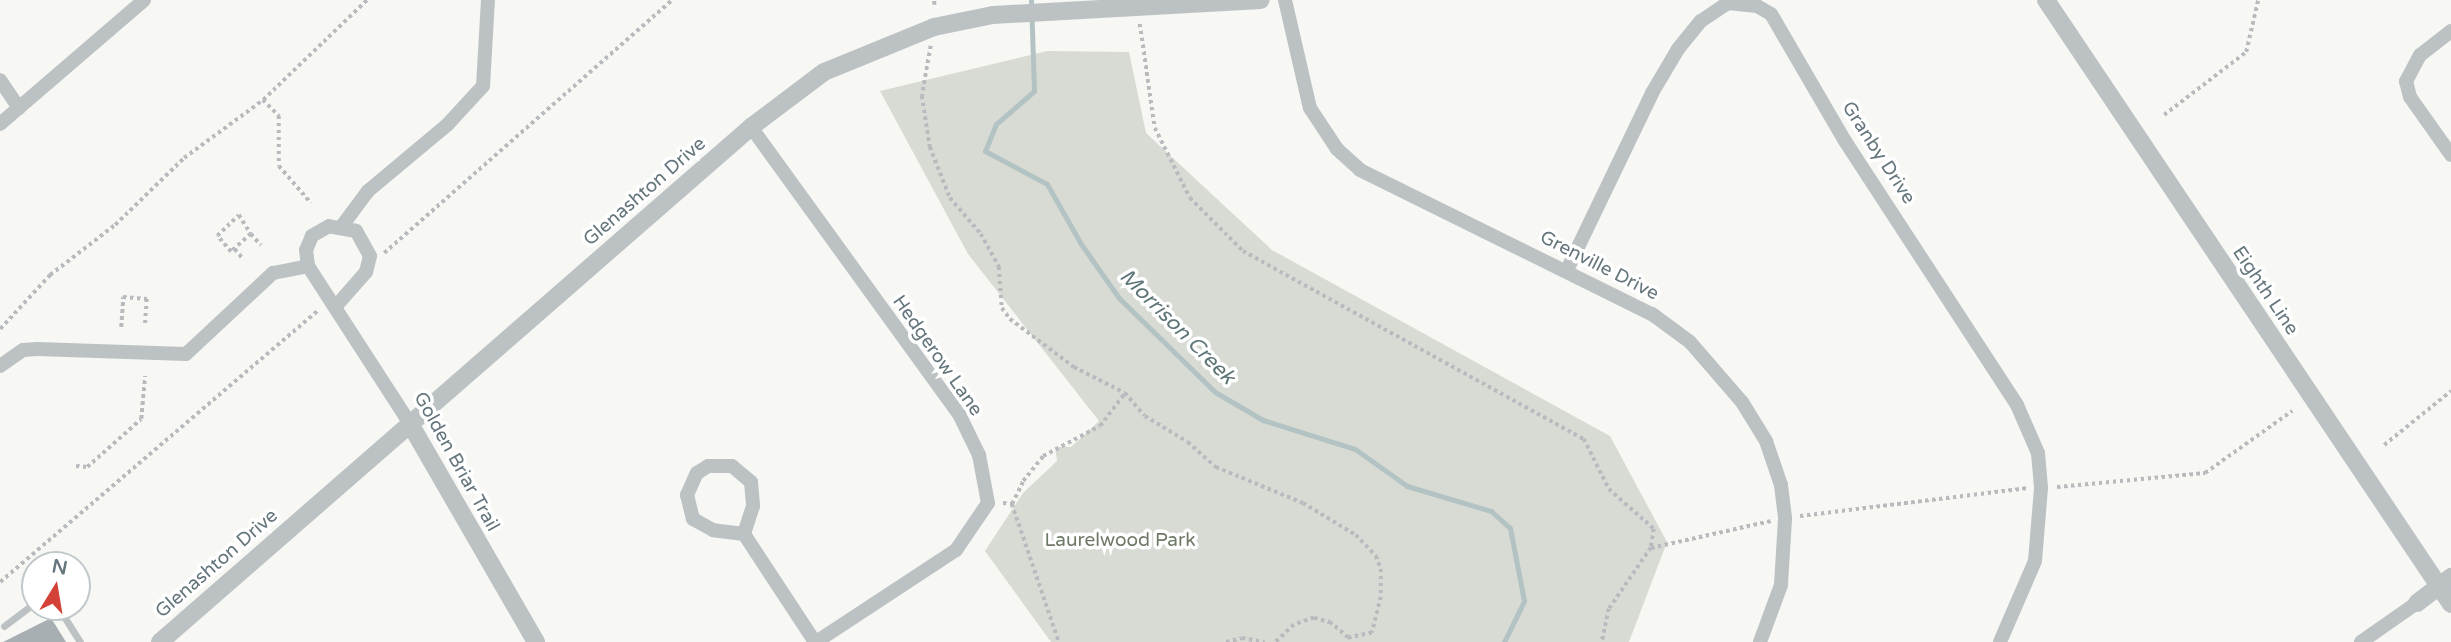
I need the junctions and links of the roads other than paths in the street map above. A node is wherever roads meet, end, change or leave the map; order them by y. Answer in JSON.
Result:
{"nodes":[{"id":1,"x":144,"y":0,"type":"edge"},
{"id":2,"x":488,"y":0,"type":"edge"},
{"id":3,"x":1261,"y":0,"type":"edge"},
{"id":4,"x":1285,"y":0,"type":"edge"},
{"id":5,"x":2046,"y":0,"type":"edge"},
{"id":6,"x":2451,"y":31,"type":"edge"},
{"id":7,"x":0,"y":80,"type":"edge"},
{"id":8,"x":19,"y":108,"type":"junction"},
{"id":9,"x":0,"y":124,"type":"edge"},
{"id":10,"x":751,"y":127,"type":"junction"},
{"id":11,"x":2451,"y":155,"type":"edge"},
{"id":12,"x":342,"y":226,"type":"junction"},
{"id":13,"x":308,"y":266,"type":"junction"},
{"id":14,"x":1567,"y":270,"type":"junction"},
{"id":15,"x":337,"y":305,"type":"junction"},
{"id":16,"x":0,"y":366,"type":"edge"},
{"id":17,"x":410,"y":422,"type":"junction"},
{"id":18,"x":744,"y":534,"type":"junction"},
{"id":19,"x":2445,"y":582,"type":"edge"},
{"id":20,"x":2417,"y":603,"type":"joint"},
{"id":21,"x":2451,"y":604,"type":"edge"},
{"id":22,"x":21,"y":613,"type":"edge"},
{"id":23,"x":67,"y":621,"type":"edge"},
{"id":24,"x":4,"y":626,"type":"dead end"},
{"id":25,"x":80,"y":642,"type":"edge"},
{"id":26,"x":160,"y":642,"type":"edge"},
{"id":27,"x":536,"y":642,"type":"edge"},
{"id":28,"x":816,"y":642,"type":"edge"},
{"id":29,"x":1760,"y":642,"type":"edge"},
{"id":30,"x":2000,"y":642,"type":"edge"},
{"id":31,"x":2361,"y":642,"type":"edge"}],
"edges":[{"from":1,"to":8,"type":"street"},
{"from":2,"to":12,"type":"street"},
{"from":3,"to":10,"type":"street","name":"Glenashton Drive"},
{"from":4,"to":14,"type":"street","name":"Grenville Drive"},
{"from":5,"to":19,"type":"street","name":"Eighth Line"},
{"from":6,"to":11,"type":"street"},
{"from":7,"to":8,"type":"street"},
{"from":8,"to":9,"type":"street"},
{"from":10,"to":17,"type":"street","name":"Glenashton Drive"},
{"from":10,"to":28,"type":"street","name":"Hedgerow Lane"},
{"from":12,"to":13,"type":"street"},
{"from":12,"to":15,"type":"street"},
{"from":13,"to":15,"type":"street","name":"Golden Briar Trail"},
{"from":13,"to":16,"type":"street"},
{"from":14,"to":29,"type":"street","name":"Grenville Drive"},
{"from":14,"to":30,"type":"street","name":"Granby Drive"},
{"from":15,"to":17,"type":"street","name":"Golden Briar Trail"},
{"from":17,"to":26,"type":"street","name":"Glenashton Drive"},
{"from":17,"to":27,"type":"street","name":"Golden Briar Trail"},
{"from":18,"to":18,"type":"street"},
{"from":18,"to":28,"type":"street"},
{"from":19,"to":20,"type":"street"},
{"from":19,"to":21,"type":"street","name":"Eighth Line"},
{"from":20,"to":31,"type":"street"},
{"from":22,"to":24,"type":"lane"},
{"from":23,"to":25,"type":"lane"}]}
